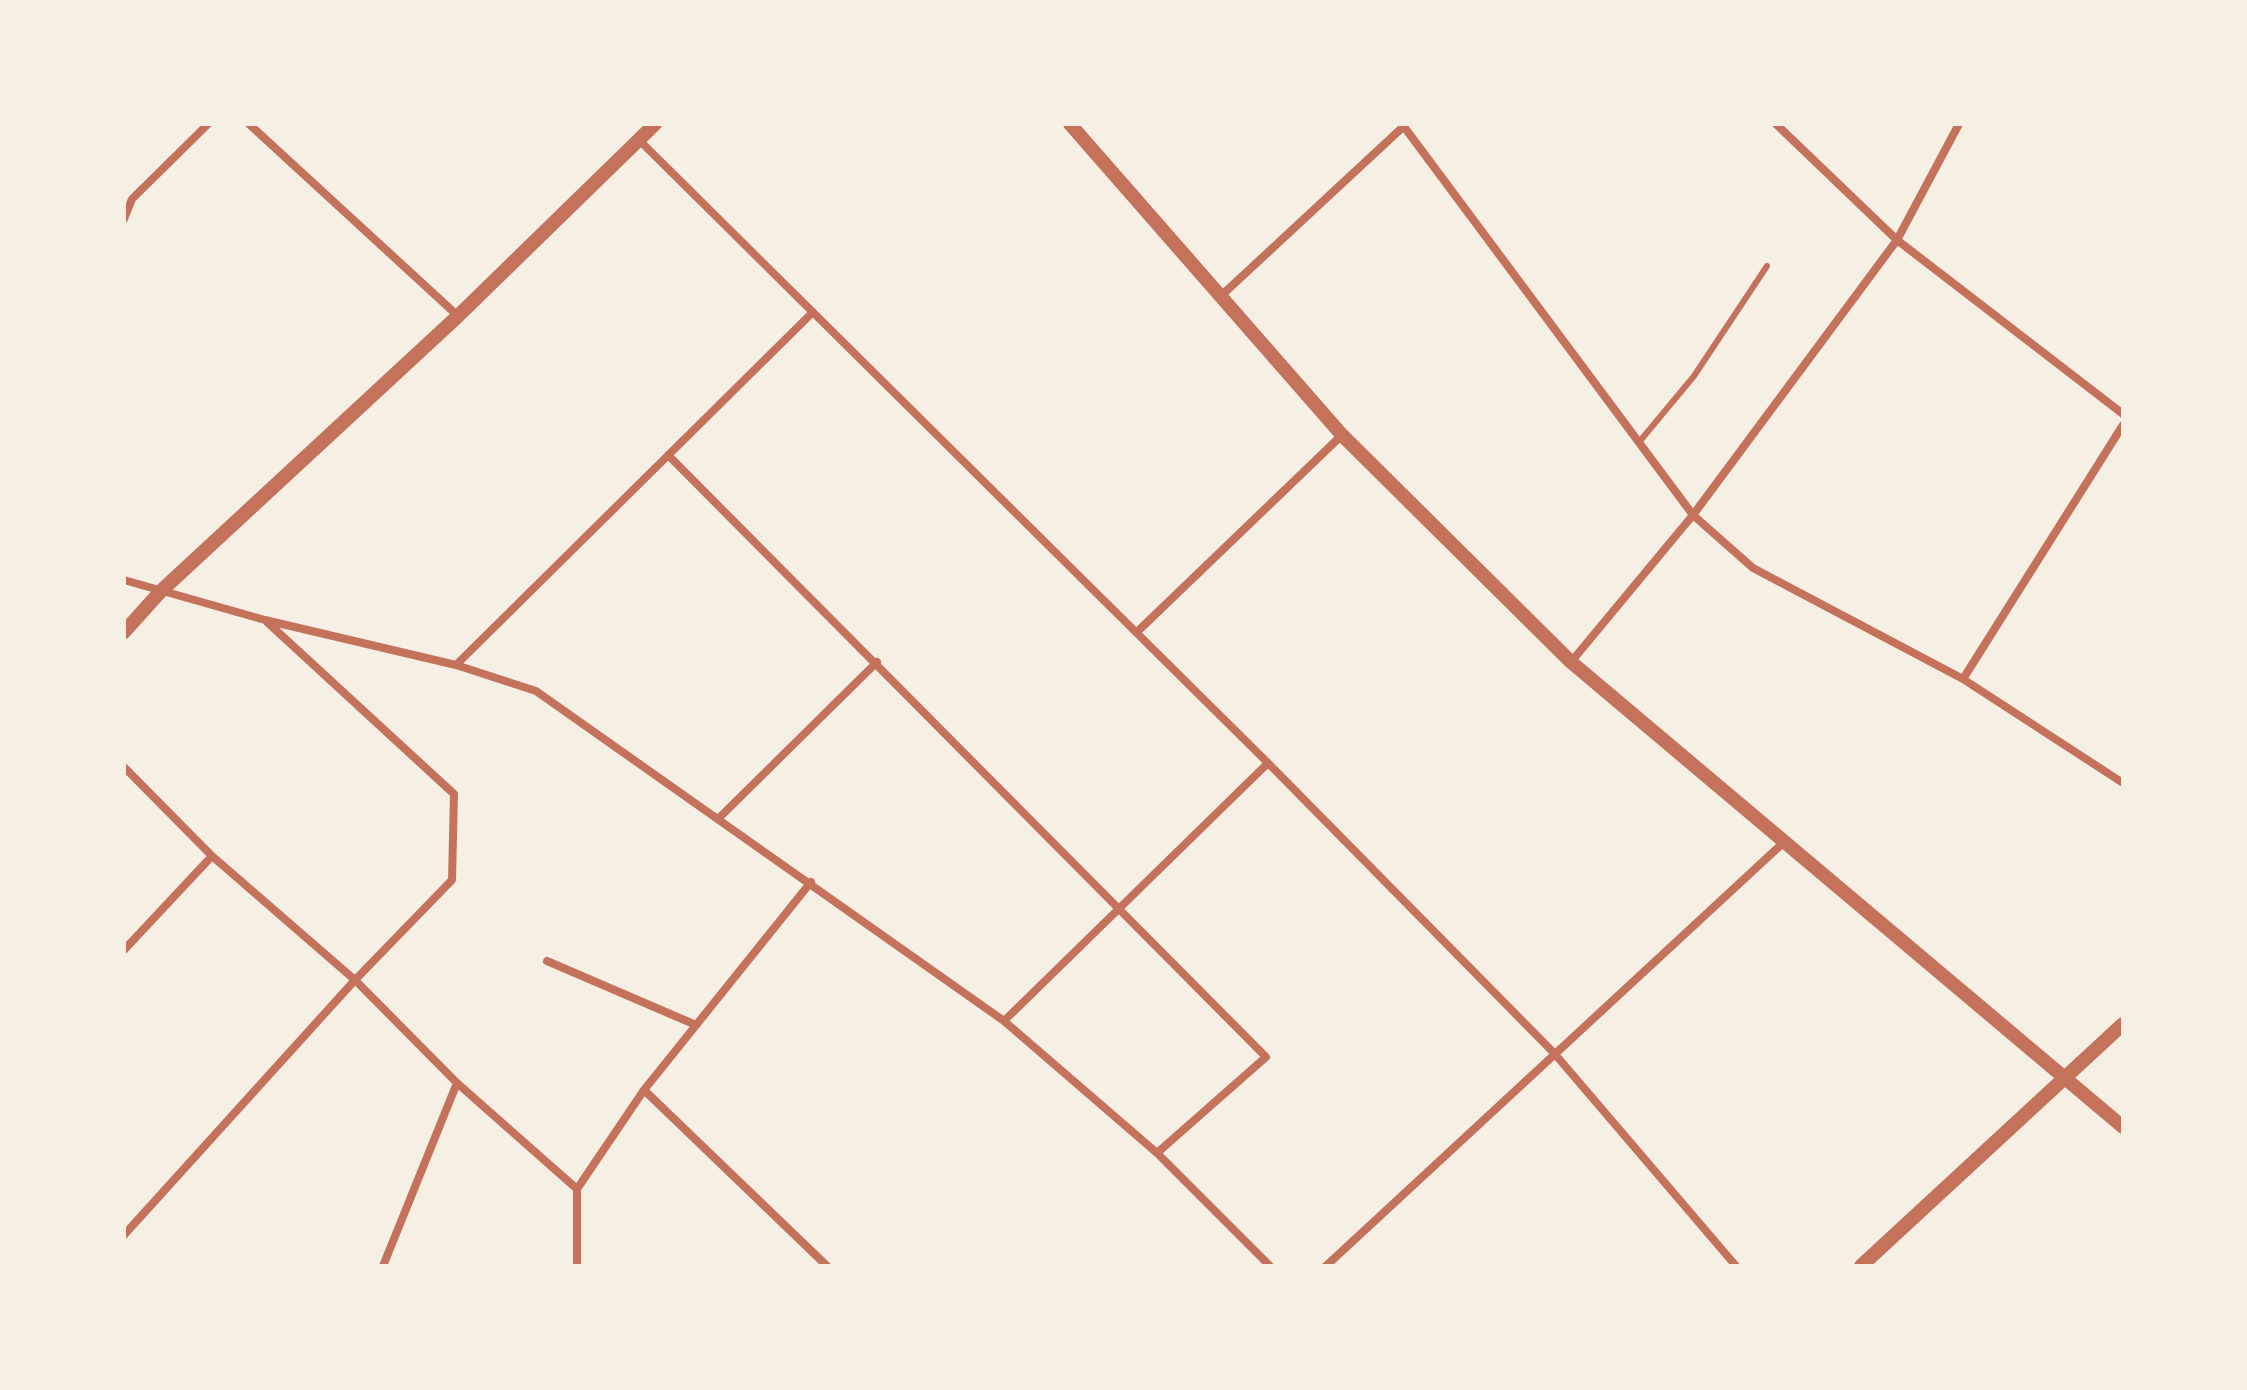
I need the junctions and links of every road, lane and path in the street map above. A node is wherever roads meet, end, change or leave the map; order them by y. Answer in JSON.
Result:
{"nodes":[{"id":1,"x":208,"y":124,"type":"edge"},
{"id":2,"x":249,"y":124,"type":"edge"},
{"id":3,"x":655,"y":124,"type":"edge"},
{"id":4,"x":1070,"y":124,"type":"edge"},
{"id":5,"x":1776,"y":124,"type":"edge"},
{"id":6,"x":1959,"y":124,"type":"edge"},
{"id":7,"x":1403,"y":125,"type":"edge"},
{"id":8,"x":639,"y":140,"type":"junction"},
{"id":9,"x":124,"y":219,"type":"edge"},
{"id":10,"x":1897,"y":240,"type":"junction"},
{"id":11,"x":1767,"y":266,"type":"dead end"},
{"id":12,"x":1222,"y":295,"type":"junction"},
{"id":13,"x":813,"y":312,"type":"junction"},
{"id":14,"x":458,"y":316,"type":"junction"},
{"id":15,"x":2123,"y":414,"type":"edge"},
{"id":16,"x":2123,"y":425,"type":"edge"},
{"id":17,"x":1342,"y":435,"type":"junction"},
{"id":18,"x":1640,"y":441,"type":"junction"},
{"id":19,"x":668,"y":455,"type":"junction"},
{"id":20,"x":1693,"y":515,"type":"junction"},
{"id":21,"x":124,"y":580,"type":"edge"},
{"id":22,"x":161,"y":591,"type":"junction"},
{"id":23,"x":265,"y":620,"type":"junction"},
{"id":24,"x":124,"y":632,"type":"edge"},
{"id":25,"x":1137,"y":632,"type":"junction"},
{"id":26,"x":877,"y":662,"type":"junction"},
{"id":27,"x":1571,"y":662,"type":"junction"},
{"id":28,"x":456,"y":665,"type":"junction"},
{"id":29,"x":1963,"y":679,"type":"junction"},
{"id":30,"x":1268,"y":763,"type":"junction"},
{"id":31,"x":124,"y":767,"type":"edge"},
{"id":32,"x":2123,"y":783,"type":"edge"},
{"id":33,"x":719,"y":818,"type":"junction"},
{"id":34,"x":1783,"y":843,"type":"junction"},
{"id":35,"x":212,"y":856,"type":"junction"},
{"id":36,"x":811,"y":882,"type":"junction"},
{"id":37,"x":1118,"y":906,"type":"junction"},
{"id":38,"x":124,"y":950,"type":"edge"},
{"id":39,"x":547,"y":961,"type":"dead end"},
{"id":40,"x":355,"y":980,"type":"junction"},
{"id":41,"x":1004,"y":1021,"type":"junction"},
{"id":42,"x":2123,"y":1024,"type":"edge"},
{"id":43,"x":696,"y":1025,"type":"junction"},
{"id":44,"x":1554,"y":1053,"type":"junction"},
{"id":45,"x":2064,"y":1079,"type":"junction"},
{"id":46,"x":457,"y":1083,"type":"junction"},
{"id":47,"x":644,"y":1090,"type":"junction"},
{"id":48,"x":2123,"y":1127,"type":"edge"},
{"id":49,"x":1157,"y":1153,"type":"junction"},
{"id":50,"x":577,"y":1189,"type":"junction"},
{"id":51,"x":124,"y":1235,"type":"edge"},
{"id":52,"x":383,"y":1266,"type":"edge"},
{"id":53,"x":577,"y":1266,"type":"edge"},
{"id":54,"x":827,"y":1266,"type":"edge"},
{"id":55,"x":1270,"y":1266,"type":"edge"},
{"id":56,"x":1326,"y":1266,"type":"edge"},
{"id":57,"x":1736,"y":1266,"type":"edge"},
{"id":58,"x":1861,"y":1266,"type":"edge"}],
"edges":[{"from":1,"to":9,"type":"street"},
{"from":2,"to":14,"type":"street"},
{"from":3,"to":8,"type":"street"},
{"from":4,"to":12,"type":"street"},
{"from":5,"to":10,"type":"street"},
{"from":6,"to":10,"type":"street"},
{"from":7,"to":12,"type":"street"},
{"from":7,"to":18,"type":"street"},
{"from":8,"to":13,"type":"street"},
{"from":8,"to":14,"type":"street"},
{"from":10,"to":15,"type":"street"},
{"from":10,"to":20,"type":"street"},
{"from":11,"to":18,"type":"lane"},
{"from":12,"to":17,"type":"street"},
{"from":13,"to":19,"type":"street"},
{"from":13,"to":25,"type":"street"},
{"from":14,"to":22,"type":"street"},
{"from":16,"to":29,"type":"street"},
{"from":17,"to":25,"type":"street"},
{"from":17,"to":27,"type":"street"},
{"from":18,"to":20,"type":"street"},
{"from":19,"to":26,"type":"street"},
{"from":19,"to":28,"type":"street"},
{"from":20,"to":27,"type":"street"},
{"from":20,"to":29,"type":"street"},
{"from":21,"to":22,"type":"street"},
{"from":22,"to":23,"type":"street"},
{"from":22,"to":24,"type":"street"},
{"from":23,"to":28,"type":"street"},
{"from":23,"to":40,"type":"street"},
{"from":25,"to":30,"type":"street"},
{"from":26,"to":33,"type":"street"},
{"from":26,"to":37,"type":"street"},
{"from":27,"to":34,"type":"street"},
{"from":28,"to":33,"type":"street"},
{"from":29,"to":32,"type":"street"},
{"from":30,"to":37,"type":"street"},
{"from":30,"to":44,"type":"street"},
{"from":31,"to":35,"type":"street"},
{"from":33,"to":36,"type":"street"},
{"from":34,"to":44,"type":"street"},
{"from":34,"to":45,"type":"street"},
{"from":35,"to":38,"type":"street"},
{"from":35,"to":40,"type":"street"},
{"from":36,"to":41,"type":"street"},
{"from":36,"to":43,"type":"street"},
{"from":37,"to":41,"type":"street"},
{"from":37,"to":49,"type":"street"},
{"from":39,"to":43,"type":"street"},
{"from":40,"to":46,"type":"street"},
{"from":40,"to":51,"type":"street"},
{"from":41,"to":49,"type":"street"},
{"from":42,"to":45,"type":"street"},
{"from":43,"to":47,"type":"street"},
{"from":44,"to":56,"type":"street"},
{"from":44,"to":57,"type":"street"},
{"from":45,"to":48,"type":"street"},
{"from":45,"to":58,"type":"street"},
{"from":46,"to":50,"type":"street"},
{"from":46,"to":52,"type":"street"},
{"from":47,"to":50,"type":"street"},
{"from":47,"to":54,"type":"street"},
{"from":49,"to":55,"type":"street"},
{"from":50,"to":53,"type":"street"}]}
